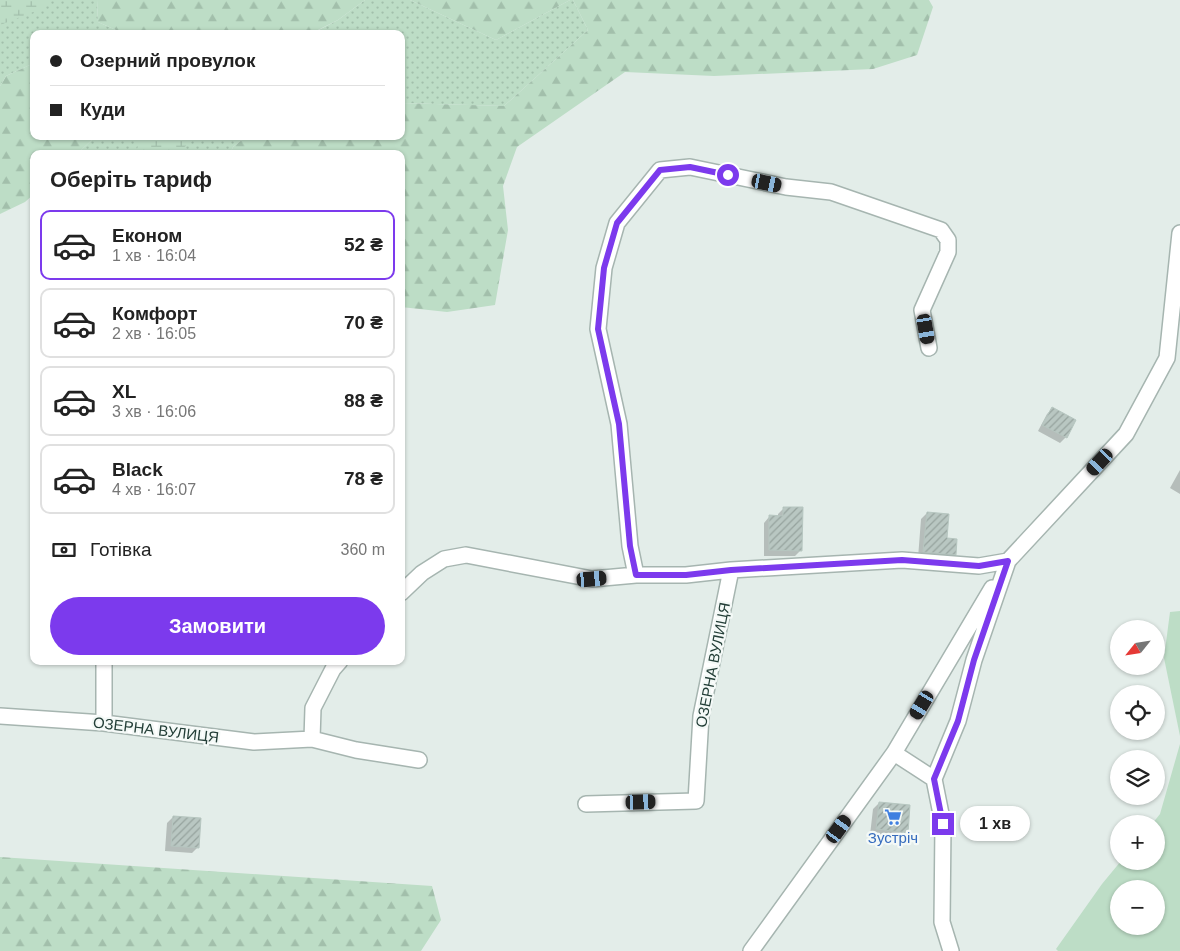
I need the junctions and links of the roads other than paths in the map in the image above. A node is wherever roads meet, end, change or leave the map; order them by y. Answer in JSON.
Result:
{"nodes":[{"id":1,"x":1180,"y":234,"type":"edge"},
{"id":2,"x":929,"y":348,"type":"dead end"},
{"id":3,"x":1008,"y":561,"type":"junction"},
{"id":4,"x":731,"y":570,"type":"junction"},
{"id":5,"x":636,"y":575,"type":"junction"},
{"id":6,"x":405,"y":589,"type":"edge"},
{"id":7,"x":104,"y":665,"type":"edge"},
{"id":8,"x":337,"y":665,"type":"edge"},
{"id":9,"x":0,"y":716,"type":"edge"},
{"id":10,"x":104,"y":723,"type":"junction"},
{"id":11,"x":312,"y":739,"type":"junction"},
{"id":12,"x":894,"y":753,"type":"junction"},
{"id":13,"x":419,"y":760,"type":"dead end"},
{"id":14,"x":934,"y":779,"type":"junction"},
{"id":15,"x":586,"y":804,"type":"dead end"},
{"id":16,"x":751,"y":951,"type":"edge"},
{"id":17,"x":951,"y":951,"type":"edge"}],
"edges":[{"from":1,"to":3,"type":"street"},
{"from":2,"to":5,"type":"street"},
{"from":3,"to":4,"type":"street"},
{"from":3,"to":12,"type":"street"},
{"from":3,"to":14,"type":"street"},
{"from":4,"to":5,"type":"street"},
{"from":4,"to":15,"type":"street","name":"ОЗЕРНА ВУЛИЦЯ"},
{"from":5,"to":6,"type":"street"},
{"from":7,"to":10,"type":"street"},
{"from":8,"to":11,"type":"street"},
{"from":9,"to":10,"type":"street","name":"ОЗЕРНА ВУЛИЦЯ"},
{"from":10,"to":11,"type":"street","name":"ОЗЕРНА ВУЛИЦЯ"},
{"from":11,"to":13,"type":"street","name":"ОЗЕРНА ВУЛИЦЯ"},
{"from":12,"to":14,"type":"street"},
{"from":12,"to":16,"type":"street"},
{"from":14,"to":17,"type":"street"}]}
